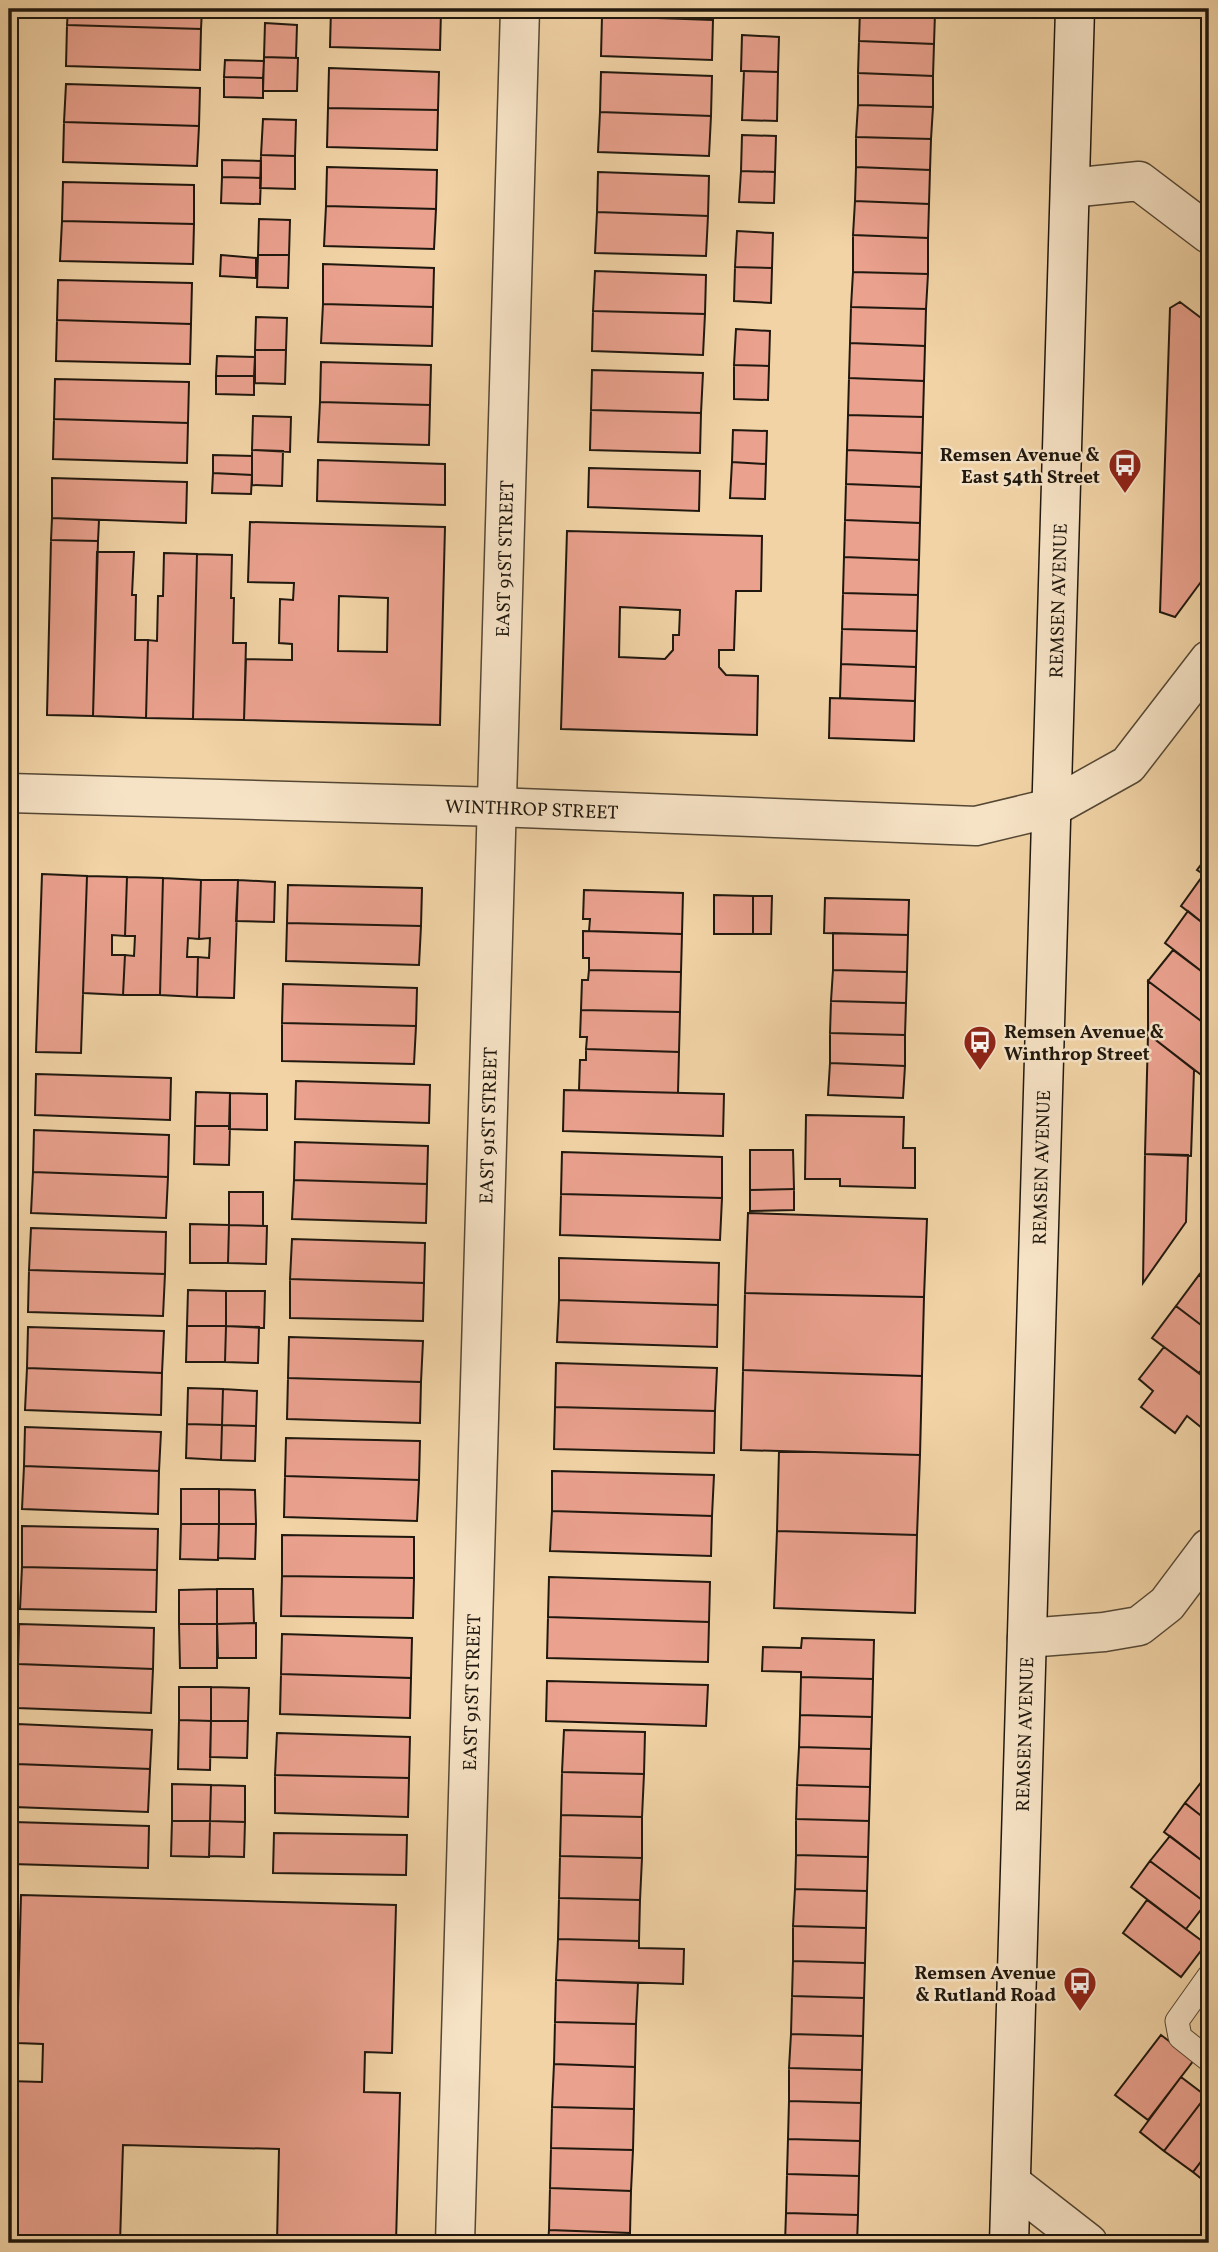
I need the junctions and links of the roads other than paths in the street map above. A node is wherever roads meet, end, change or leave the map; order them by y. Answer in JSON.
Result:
{"nodes":[{"id":1,"x":520,"y":9,"type":"edge"},
{"id":2,"x":1075,"y":9,"type":"edge"},
{"id":3,"x":1070,"y":188,"type":"junction"},
{"id":4,"x":1209,"y":234,"type":"edge"},
{"id":5,"x":1209,"y":660,"type":"edge"},
{"id":6,"x":9,"y":793,"type":"edge"},
{"id":7,"x":498,"y":807,"type":"junction"},
{"id":8,"x":1051,"y":808,"type":"junction"},
{"id":9,"x":1209,"y":1548,"type":"edge"},
{"id":10,"x":1027,"y":1638,"type":"junction"},
{"id":11,"x":1209,"y":1976,"type":"edge"},
{"id":12,"x":1209,"y":2060,"type":"edge"},
{"id":13,"x":1011,"y":2183,"type":"junction"},
{"id":14,"x":455,"y":2243,"type":"edge"},
{"id":15,"x":1009,"y":2243,"type":"edge"},
{"id":16,"x":1088,"y":2243,"type":"edge"}],
"edges":[{"from":1,"to":7,"type":"street","name":"EAST 91ST STREET"},
{"from":2,"to":3,"type":"street","name":"REMSEN AVENUE"},
{"from":3,"to":4,"type":"street"},
{"from":3,"to":8,"type":"street","name":"REMSEN AVENUE"},
{"from":5,"to":8,"type":"street","name":"WINTHROP STREET"},
{"from":6,"to":7,"type":"street","name":"WINTHROP STREET"},
{"from":7,"to":8,"type":"street","name":"WINTHROP STREET"},
{"from":7,"to":14,"type":"street","name":"EAST 91ST STREET"},
{"from":8,"to":10,"type":"street","name":"REMSEN AVENUE"},
{"from":9,"to":10,"type":"street"},
{"from":10,"to":13,"type":"street","name":"REMSEN AVENUE"},
{"from":11,"to":12,"type":"lane"},
{"from":13,"to":15,"type":"street","name":"REMSEN AVENUE"},
{"from":13,"to":16,"type":"street"}]}
